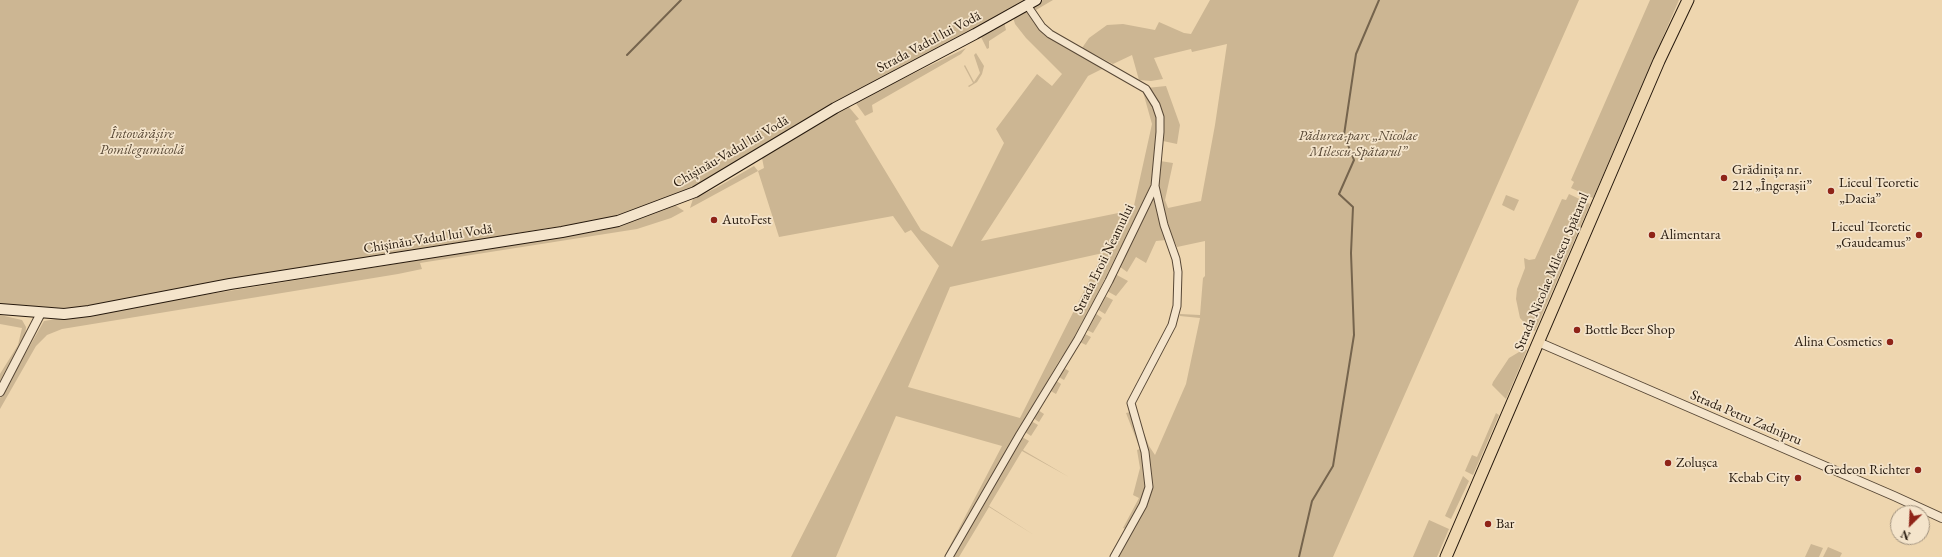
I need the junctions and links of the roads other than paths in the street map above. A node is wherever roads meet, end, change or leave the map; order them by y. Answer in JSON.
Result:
{"nodes":[{"id":1,"x":1688,"y":0,"type":"edge"},
{"id":2,"x":1032,"y":3,"type":"edge"},
{"id":3,"x":834,"y":108,"type":"joint"},
{"id":4,"x":1154,"y":186,"type":"junction"},
{"id":5,"x":0,"y":309,"type":"edge"},
{"id":6,"x":41,"y":313,"type":"junction"},
{"id":7,"x":1538,"y":342,"type":"junction"},
{"id":8,"x":0,"y":392,"type":"edge"},
{"id":9,"x":1942,"y":518,"type":"edge"},
{"id":10,"x":949,"y":557,"type":"edge"},
{"id":11,"x":1114,"y":557,"type":"edge"},
{"id":12,"x":1446,"y":557,"type":"edge"}],
"edges":[{"from":1,"to":7,"type":"main road","name":"Strada Nicolae Milescu Spătarul"},
{"from":2,"to":3,"type":"main road","name":"Strada Vadul lui Vodă"},
{"from":2,"to":4,"type":"street","name":"Strada Eroii Neamului"},
{"from":3,"to":6,"type":"main road","name":"Chișinău-Vadul lui Vodă"},
{"from":4,"to":10,"type":"street","name":"Strada Eroii Neamului"},
{"from":4,"to":11,"type":"street"},
{"from":5,"to":6,"type":"main road","name":"Chișinău-Vadul lui Vodă"},
{"from":6,"to":8,"type":"street"},
{"from":7,"to":9,"type":"street","name":"Strada Petru Zadnipru"},
{"from":7,"to":12,"type":"main road","name":"Strada Nicolae Milescu Spătarul"}]}
